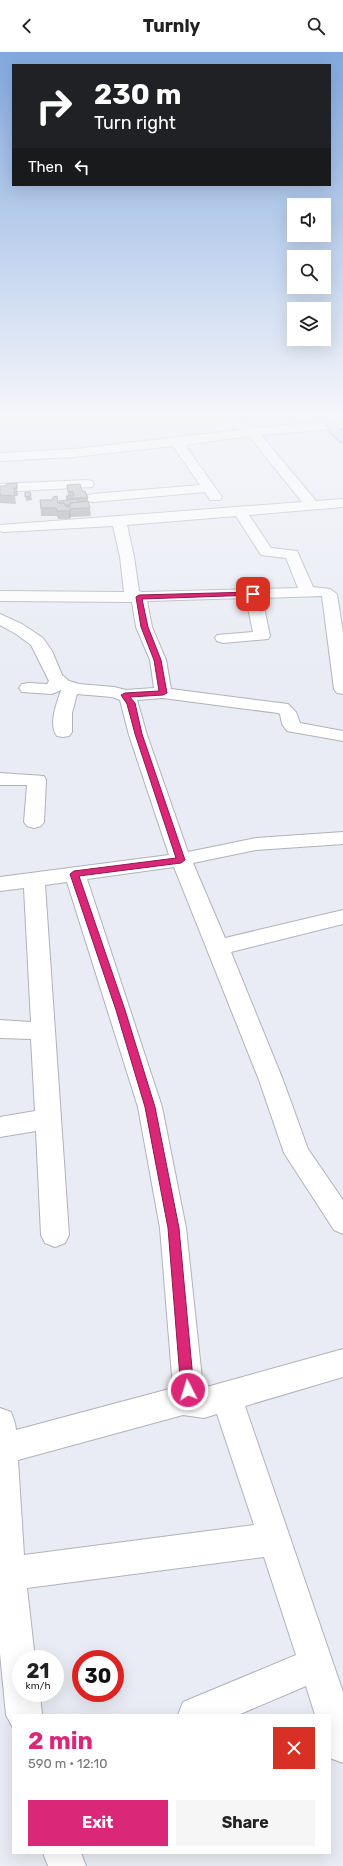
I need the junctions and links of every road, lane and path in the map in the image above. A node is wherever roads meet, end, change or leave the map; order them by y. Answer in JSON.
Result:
{"nodes":[{"id":1,"x":120,"y":496,"type":"edge"},
{"id":2,"x":213,"y":496,"type":"edge"},
{"id":3,"x":304,"y":496,"type":"edge"},
{"id":4,"x":93,"y":498,"type":"joint"},
{"id":5,"x":343,"y":503,"type":"edge"},
{"id":6,"x":312,"y":505,"type":"junction"},
{"id":7,"x":240,"y":511,"type":"junction"},
{"id":8,"x":225,"y":512,"type":"junction"},
{"id":9,"x":119,"y":521,"type":"junction"},
{"id":10,"x":101,"y":522,"type":"junction"},
{"id":11,"x":2,"y":528,"type":"dead end"},
{"id":12,"x":309,"y":592,"type":"junction"},
{"id":13,"x":253,"y":594,"type":"junction"},
{"id":14,"x":0,"y":596,"type":"edge"},
{"id":15,"x":139,"y":597,"type":"junction"},
{"id":16,"x":0,"y":619,"type":"edge"},
{"id":17,"x":340,"y":637,"type":"edge"},
{"id":18,"x":224,"y":638,"type":"dead end"},
{"id":19,"x":64,"y":684,"type":"junction"},
{"id":20,"x":28,"y":688,"type":"dead end"},
{"id":21,"x":343,"y":688,"type":"edge"},
{"id":22,"x":163,"y":693,"type":"junction"},
{"id":23,"x":125,"y":695,"type":"junction"},
{"id":24,"x":63,"y":732,"type":"dead end"},
{"id":25,"x":343,"y":736,"type":"edge"},
{"id":26,"x":0,"y":779,"type":"edge"},
{"id":27,"x":34,"y":822,"type":"dead end"},
{"id":28,"x":343,"y":838,"type":"edge"},
{"id":29,"x":181,"y":860,"type":"junction"},
{"id":30,"x":74,"y":874,"type":"junction"},
{"id":31,"x":34,"y":879,"type":"junction"},
{"id":32,"x":0,"y":884,"type":"edge"},
{"id":33,"x":343,"y":917,"type":"edge"},
{"id":34,"x":217,"y":948,"type":"junction"},
{"id":35,"x":0,"y":1029,"type":"edge"},
{"id":36,"x":42,"y":1031,"type":"junction"},
{"id":37,"x":47,"y":1119,"type":"junction"},
{"id":38,"x":0,"y":1127,"type":"edge"},
{"id":39,"x":343,"y":1222,"type":"edge"},
{"id":40,"x":55,"y":1235,"type":"dead end"},
{"id":41,"x":343,"y":1363,"type":"edge"},
{"id":42,"x":227,"y":1397,"type":"junction"},
{"id":43,"x":183,"y":1400,"type":"junction"},
{"id":44,"x":1,"y":1436,"type":"edge"},
{"id":45,"x":273,"y":1538,"type":"junction"},
{"id":46,"x":5,"y":1574,"type":"edge"},
{"id":47,"x":16,"y":1650,"type":"edge"},
{"id":48,"x":315,"y":1664,"type":"junction"},
{"id":49,"x":23,"y":1702,"type":"edge"},
{"id":50,"x":24,"y":1714,"type":"edge"},
{"id":51,"x":198,"y":1714,"type":"edge"},
{"id":52,"x":343,"y":1745,"type":"edge"},
{"id":53,"x":62,"y":1854,"type":"edge"},
{"id":54,"x":67,"y":1866,"type":"edge"}],
"edges":[{"from":1,"to":4,"type":"street"},
{"from":2,"to":8,"type":"street"},
{"from":3,"to":6,"type":"street"},
{"from":4,"to":10,"type":"street"},
{"from":5,"to":6,"type":"street"},
{"from":6,"to":7,"type":"street"},
{"from":7,"to":8,"type":"street"},
{"from":7,"to":12,"type":"street"},
{"from":8,"to":9,"type":"street"},
{"from":9,"to":10,"type":"street"},
{"from":9,"to":15,"type":"street"},
{"from":10,"to":11,"type":"street"},
{"from":12,"to":13,"type":"street"},
{"from":12,"to":17,"type":"street"},
{"from":13,"to":15,"type":"street"},
{"from":13,"to":18,"type":"street"},
{"from":14,"to":15,"type":"street"},
{"from":15,"to":22,"type":"street"},
{"from":16,"to":19,"type":"street"},
{"from":17,"to":21,"type":"street"},
{"from":19,"to":20,"type":"street"},
{"from":19,"to":23,"type":"street"},
{"from":19,"to":24,"type":"street"},
{"from":22,"to":23,"type":"street"},
{"from":22,"to":25,"type":"street"},
{"from":23,"to":29,"type":"street"},
{"from":26,"to":27,"type":"street"},
{"from":28,"to":29,"type":"street"},
{"from":29,"to":30,"type":"street"},
{"from":29,"to":34,"type":"street"},
{"from":30,"to":31,"type":"street"},
{"from":30,"to":43,"type":"street"},
{"from":31,"to":32,"type":"street"},
{"from":31,"to":36,"type":"street"},
{"from":33,"to":34,"type":"street"},
{"from":34,"to":39,"type":"street"},
{"from":35,"to":36,"type":"street"},
{"from":36,"to":37,"type":"street"},
{"from":37,"to":38,"type":"street"},
{"from":37,"to":40,"type":"street"},
{"from":41,"to":42,"type":"street"},
{"from":42,"to":43,"type":"street"},
{"from":42,"to":45,"type":"street"},
{"from":43,"to":44,"type":"street"},
{"from":44,"to":46,"type":"street"},
{"from":45,"to":46,"type":"street"},
{"from":45,"to":48,"type":"street"},
{"from":46,"to":47,"type":"street"},
{"from":48,"to":51,"type":"street"},
{"from":48,"to":52,"type":"street"},
{"from":49,"to":50,"type":"street"},
{"from":53,"to":54,"type":"street"}]}
